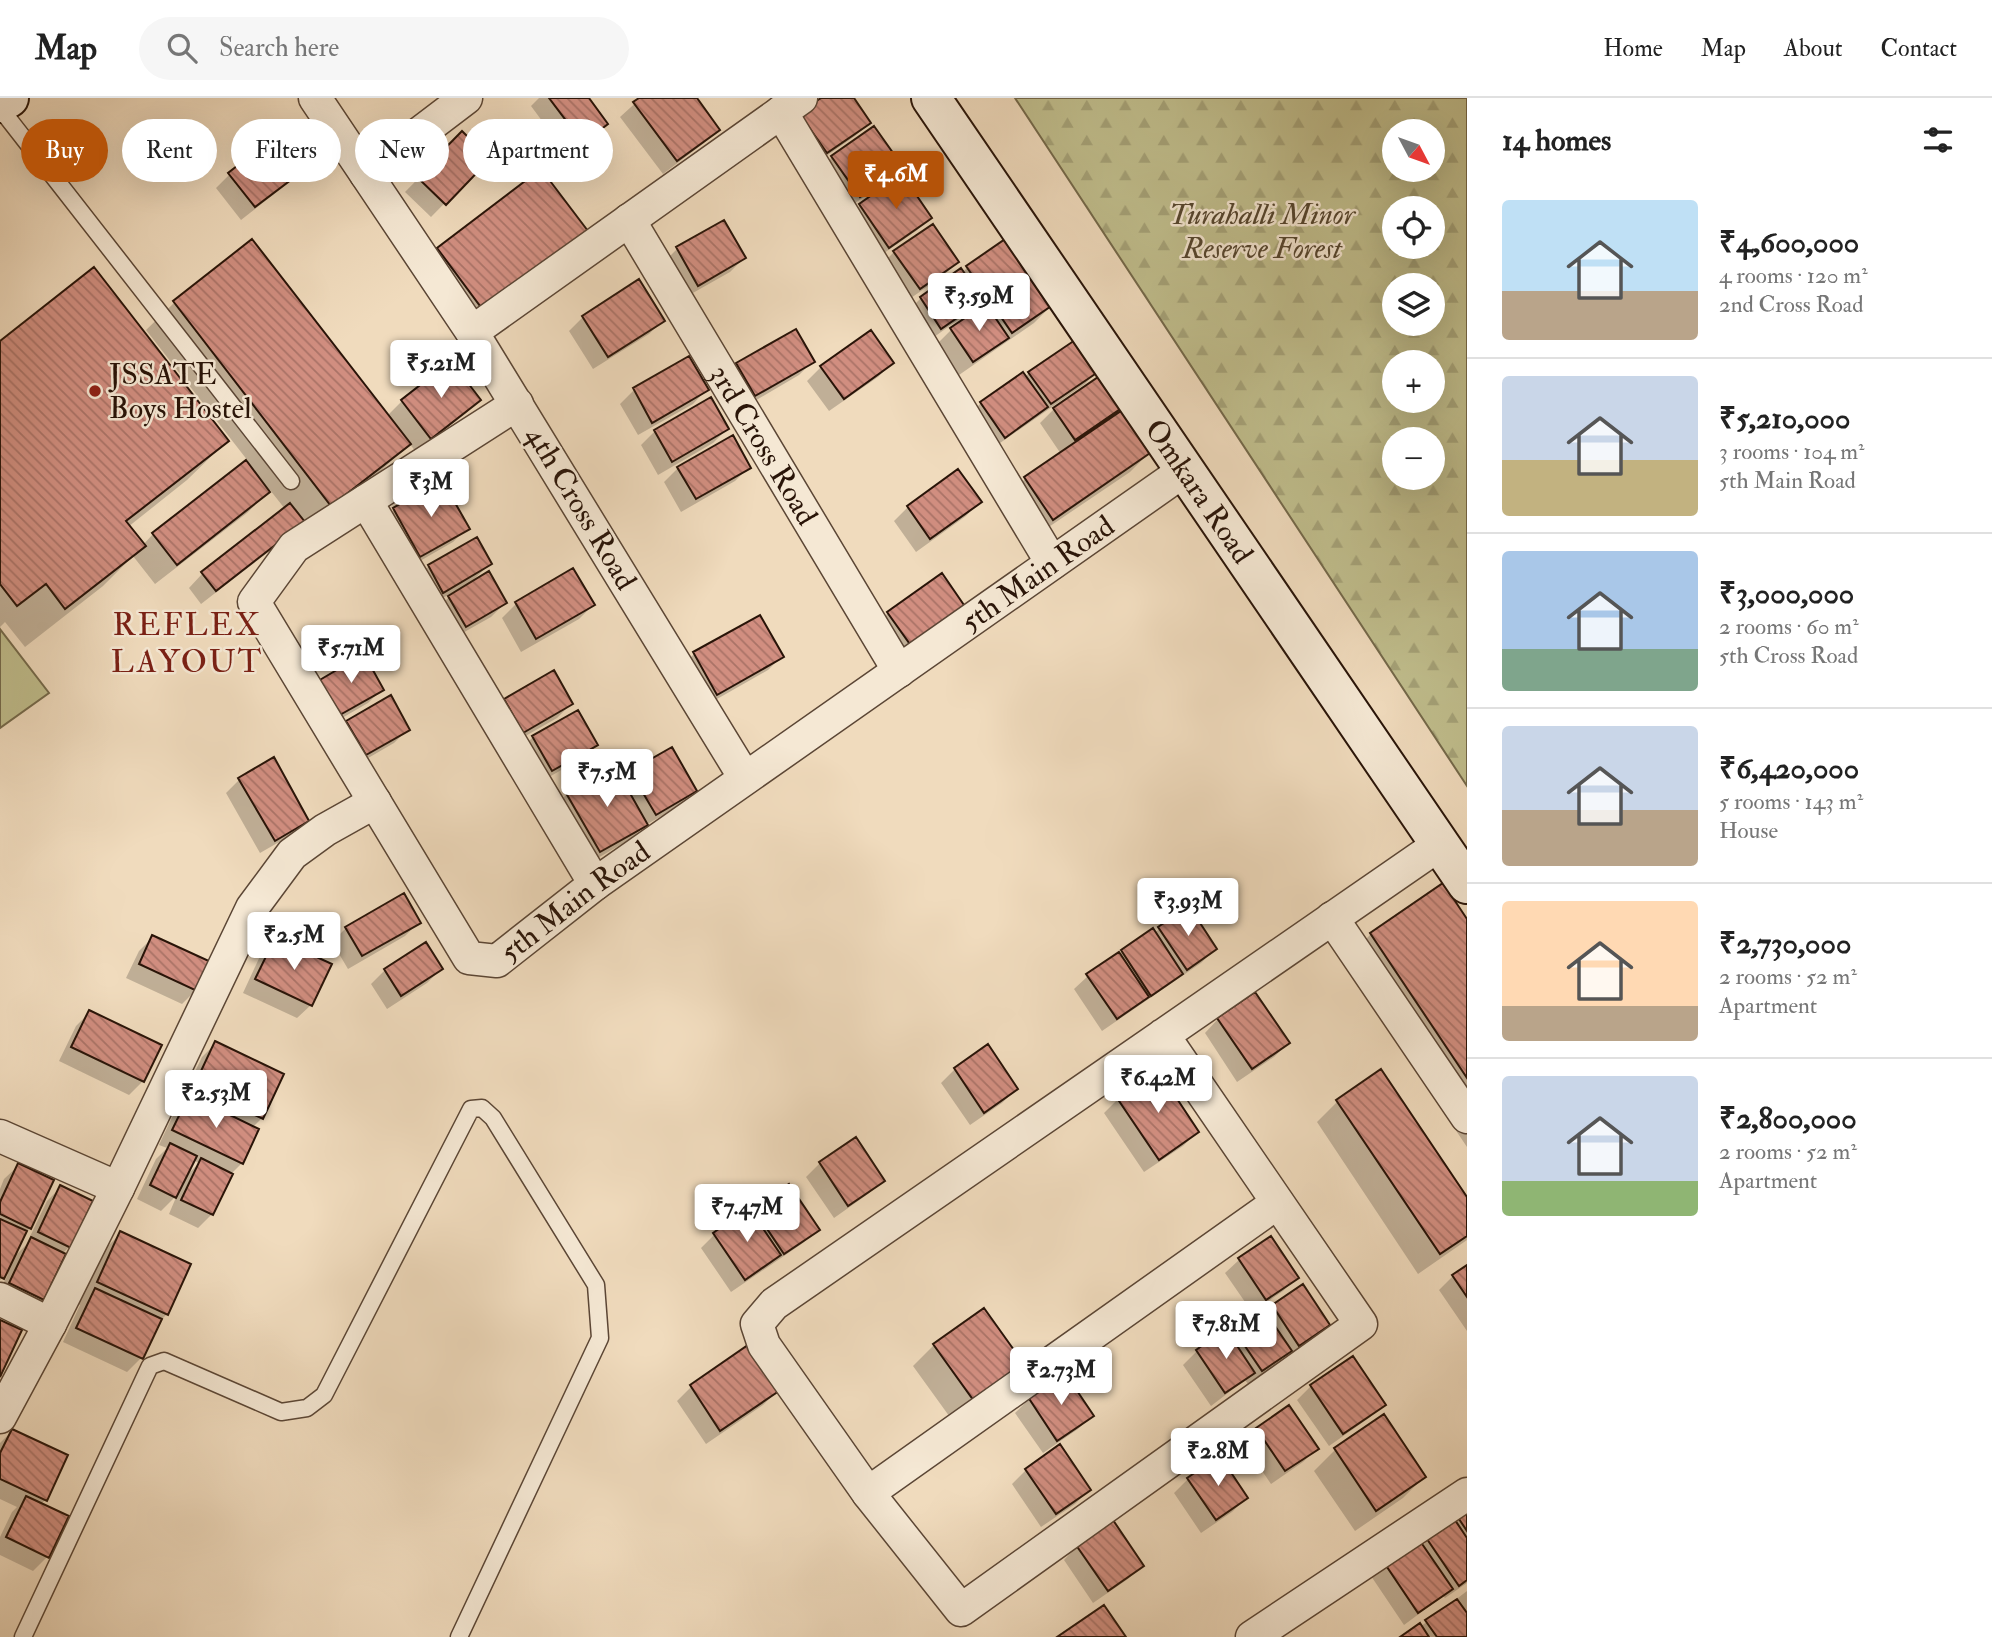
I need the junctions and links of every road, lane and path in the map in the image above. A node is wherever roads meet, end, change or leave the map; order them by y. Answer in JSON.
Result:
{"nodes":[{"id":1,"x":9,"y":98,"type":"edge"},
{"id":2,"x":315,"y":98,"type":"edge"},
{"id":3,"x":466,"y":98,"type":"edge"},
{"id":4,"x":931,"y":98,"type":"edge"},
{"id":5,"x":791,"y":105,"type":"edge"},
{"id":6,"x":0,"y":106,"type":"edge"},
{"id":7,"x":438,"y":119,"type":"edge"},
{"id":8,"x":355,"y":158,"type":"edge"},
{"id":9,"x":371,"y":182,"type":"edge"},
{"id":10,"x":629,"y":220,"type":"junction"},
{"id":11,"x":472,"y":332,"type":"junction"},
{"id":12,"x":517,"y":404,"type":"junction"},
{"id":13,"x":1185,"y":470,"type":"junction"},
{"id":14,"x":291,"y":481,"type":"dead end"},
{"id":15,"x":366,"y":501,"type":"junction"},
{"id":16,"x":1052,"y":563,"type":"junction"},
{"id":17,"x":899,"y":671,"type":"junction"},
{"id":18,"x":746,"y":778,"type":"junction"},
{"id":19,"x":376,"y":802,"type":"junction"},
{"id":20,"x":1440,"y":844,"type":"junction"},
{"id":21,"x":595,"y":884,"type":"junction"},
{"id":22,"x":1467,"y":884,"type":"edge"},
{"id":23,"x":1332,"y":918,"type":"junction"},
{"id":24,"x":1163,"y":1035,"type":"junction"},
{"id":25,"x":1467,"y":1117,"type":"edge"},
{"id":26,"x":0,"y":1136,"type":"edge"},
{"id":27,"x":118,"y":1188,"type":"junction"},
{"id":28,"x":1277,"y":1203,"type":"junction"},
{"id":29,"x":0,"y":1299,"type":"edge"},
{"id":30,"x":50,"y":1324,"type":"junction"},
{"id":31,"x":0,"y":1417,"type":"edge"},
{"id":32,"x":868,"y":1493,"type":"junction"},
{"id":33,"x":1467,"y":1494,"type":"edge"},
{"id":34,"x":23,"y":1637,"type":"edge"},
{"id":35,"x":459,"y":1637,"type":"edge"},
{"id":36,"x":1252,"y":1637,"type":"edge"}],
"edges":[{"from":1,"to":6,"type":"street"},
{"from":2,"to":8,"type":"street","name":"4th Cross Road"},
{"from":3,"to":7,"type":"street"},
{"from":4,"to":13,"type":"street","name":"Omkara Road"},
{"from":5,"to":10,"type":"street"},
{"from":5,"to":16,"type":"street"},
{"from":6,"to":14,"type":"lane"},
{"from":9,"to":11,"type":"street","name":"4th Cross Road"},
{"from":10,"to":11,"type":"street"},
{"from":10,"to":17,"type":"street","name":"3rd Cross Road"},
{"from":11,"to":12,"type":"street","name":"4th Cross Road"},
{"from":12,"to":15,"type":"street","name":"5th Main Road"},
{"from":12,"to":18,"type":"street","name":"4th Cross Road"},
{"from":13,"to":16,"type":"street","name":"5th Main Road"},
{"from":13,"to":20,"type":"street","name":"Omkara Road"},
{"from":15,"to":19,"type":"street","name":"5th Main Road"},
{"from":15,"to":21,"type":"street"},
{"from":16,"to":17,"type":"street","name":"5th Main Road"},
{"from":17,"to":18,"type":"street","name":"5th Main Road"},
{"from":18,"to":21,"type":"street","name":"5th Main Road"},
{"from":19,"to":21,"type":"street","name":"5th Main Road"},
{"from":19,"to":27,"type":"street"},
{"from":20,"to":22,"type":"street","name":"Omkara Road"},
{"from":20,"to":23,"type":"street"},
{"from":23,"to":24,"type":"street"},
{"from":23,"to":25,"type":"street"},
{"from":24,"to":28,"type":"street"},
{"from":24,"to":32,"type":"street"},
{"from":26,"to":27,"type":"street"},
{"from":27,"to":30,"type":"street"},
{"from":28,"to":32,"type":"street"},
{"from":28,"to":32,"type":"street"},
{"from":29,"to":30,"type":"street"},
{"from":30,"to":31,"type":"street"},
{"from":33,"to":36,"type":"street"},
{"from":34,"to":35,"type":"lane"}]}
